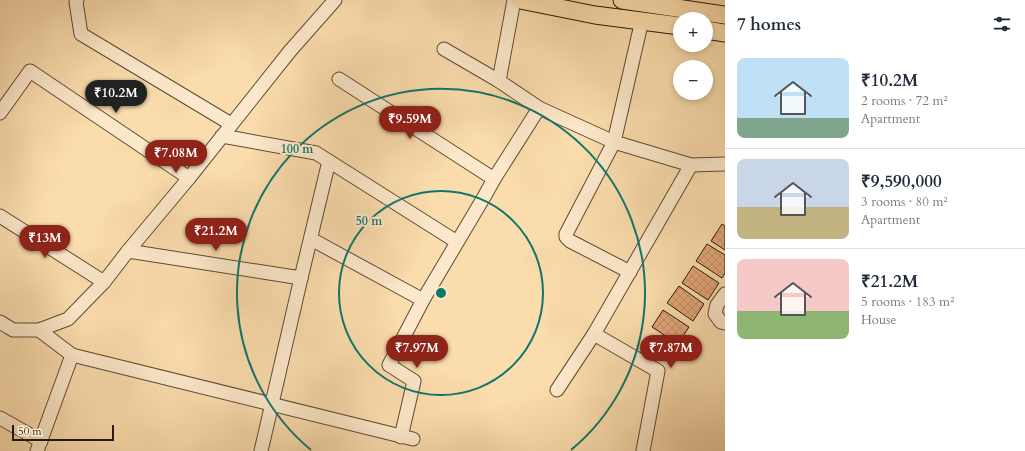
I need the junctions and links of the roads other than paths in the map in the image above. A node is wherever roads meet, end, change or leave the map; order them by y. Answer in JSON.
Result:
{"nodes":[{"id":1,"x":77,"y":0,"type":"edge"},
{"id":2,"x":335,"y":0,"type":"edge"},
{"id":3,"x":514,"y":0,"type":"edge"},
{"id":4,"x":520,"y":0,"type":"edge"},
{"id":5,"x":622,"y":0,"type":"edge"},
{"id":6,"x":650,"y":2,"type":"edge"},
{"id":7,"x":725,"y":15,"type":"edge"},
{"id":8,"x":642,"y":20,"type":"junction"},
{"id":9,"x":673,"y":25,"type":"edge"},
{"id":10,"x":713,"y":31,"type":"edge"},
{"id":11,"x":725,"y":33,"type":"edge"},
{"id":12,"x":444,"y":49,"type":"dead end"},
{"id":13,"x":339,"y":79,"type":"dead end"},
{"id":14,"x":499,"y":81,"type":"junction"},
{"id":15,"x":539,"y":108,"type":"junction"},
{"id":16,"x":0,"y":113,"type":"edge"},
{"id":17,"x":231,"y":124,"type":"junction"},
{"id":18,"x":222,"y":136,"type":"junction"},
{"id":19,"x":614,"y":142,"type":"junction"},
{"id":20,"x":329,"y":161,"type":"junction"},
{"id":21,"x":691,"y":164,"type":"junction"},
{"id":22,"x":724,"y":164,"type":"edge"},
{"id":23,"x":189,"y":178,"type":"junction"},
{"id":24,"x":494,"y":179,"type":"junction"},
{"id":25,"x":0,"y":216,"type":"edge"},
{"id":26,"x":311,"y":239,"type":"junction"},
{"id":27,"x":457,"y":242,"type":"junction"},
{"id":28,"x":128,"y":252,"type":"junction"},
{"id":29,"x":630,"y":272,"type":"junction"},
{"id":30,"x":301,"y":278,"type":"junction"},
{"id":31,"x":104,"y":282,"type":"junction"},
{"id":32,"x":725,"y":294,"type":"edge"},
{"id":33,"x":423,"y":300,"type":"junction"},
{"id":34,"x":0,"y":322,"type":"edge"},
{"id":35,"x":725,"y":323,"type":"edge"},
{"id":36,"x":39,"y":330,"type":"junction"},
{"id":37,"x":594,"y":334,"type":"junction"},
{"id":38,"x":72,"y":355,"type":"junction"},
{"id":39,"x":557,"y":390,"type":"dead end"},
{"id":40,"x":272,"y":404,"type":"junction"},
{"id":41,"x":0,"y":418,"type":"edge"},
{"id":42,"x":39,"y":446,"type":"edge"},
{"id":43,"x":261,"y":451,"type":"edge"},
{"id":44,"x":643,"y":451,"type":"edge"}],
"edges":[{"from":1,"to":17,"type":"street"},
{"from":2,"to":17,"type":"street"},
{"from":3,"to":14,"type":"street"},
{"from":4,"to":8,"type":"main road"},
{"from":5,"to":6,"type":"main road"},
{"from":6,"to":7,"type":"main road"},
{"from":8,"to":9,"type":"main road"},
{"from":8,"to":19,"type":"street"},
{"from":10,"to":11,"type":"main road"},
{"from":12,"to":14,"type":"street"},
{"from":13,"to":24,"type":"street"},
{"from":14,"to":15,"type":"street"},
{"from":15,"to":19,"type":"street"},
{"from":15,"to":24,"type":"street"},
{"from":16,"to":23,"type":"street"},
{"from":17,"to":18,"type":"street"},
{"from":18,"to":20,"type":"street"},
{"from":18,"to":23,"type":"street"},
{"from":19,"to":21,"type":"street"},
{"from":19,"to":29,"type":"street"},
{"from":20,"to":26,"type":"street"},
{"from":20,"to":27,"type":"street"},
{"from":21,"to":22,"type":"street"},
{"from":21,"to":29,"type":"street"},
{"from":23,"to":28,"type":"street"},
{"from":24,"to":27,"type":"street"},
{"from":25,"to":31,"type":"street"},
{"from":26,"to":30,"type":"street"},
{"from":26,"to":33,"type":"street"},
{"from":27,"to":33,"type":"street"},
{"from":28,"to":30,"type":"street"},
{"from":28,"to":31,"type":"street"},
{"from":29,"to":37,"type":"street"},
{"from":30,"to":40,"type":"street"},
{"from":31,"to":36,"type":"street"},
{"from":32,"to":35,"type":"street"},
{"from":33,"to":40,"type":"street"},
{"from":34,"to":36,"type":"street"},
{"from":36,"to":38,"type":"street"},
{"from":37,"to":39,"type":"street"},
{"from":37,"to":44,"type":"street"},
{"from":38,"to":40,"type":"street"},
{"from":38,"to":42,"type":"street"},
{"from":40,"to":43,"type":"street"},
{"from":41,"to":42,"type":"street"}]}
